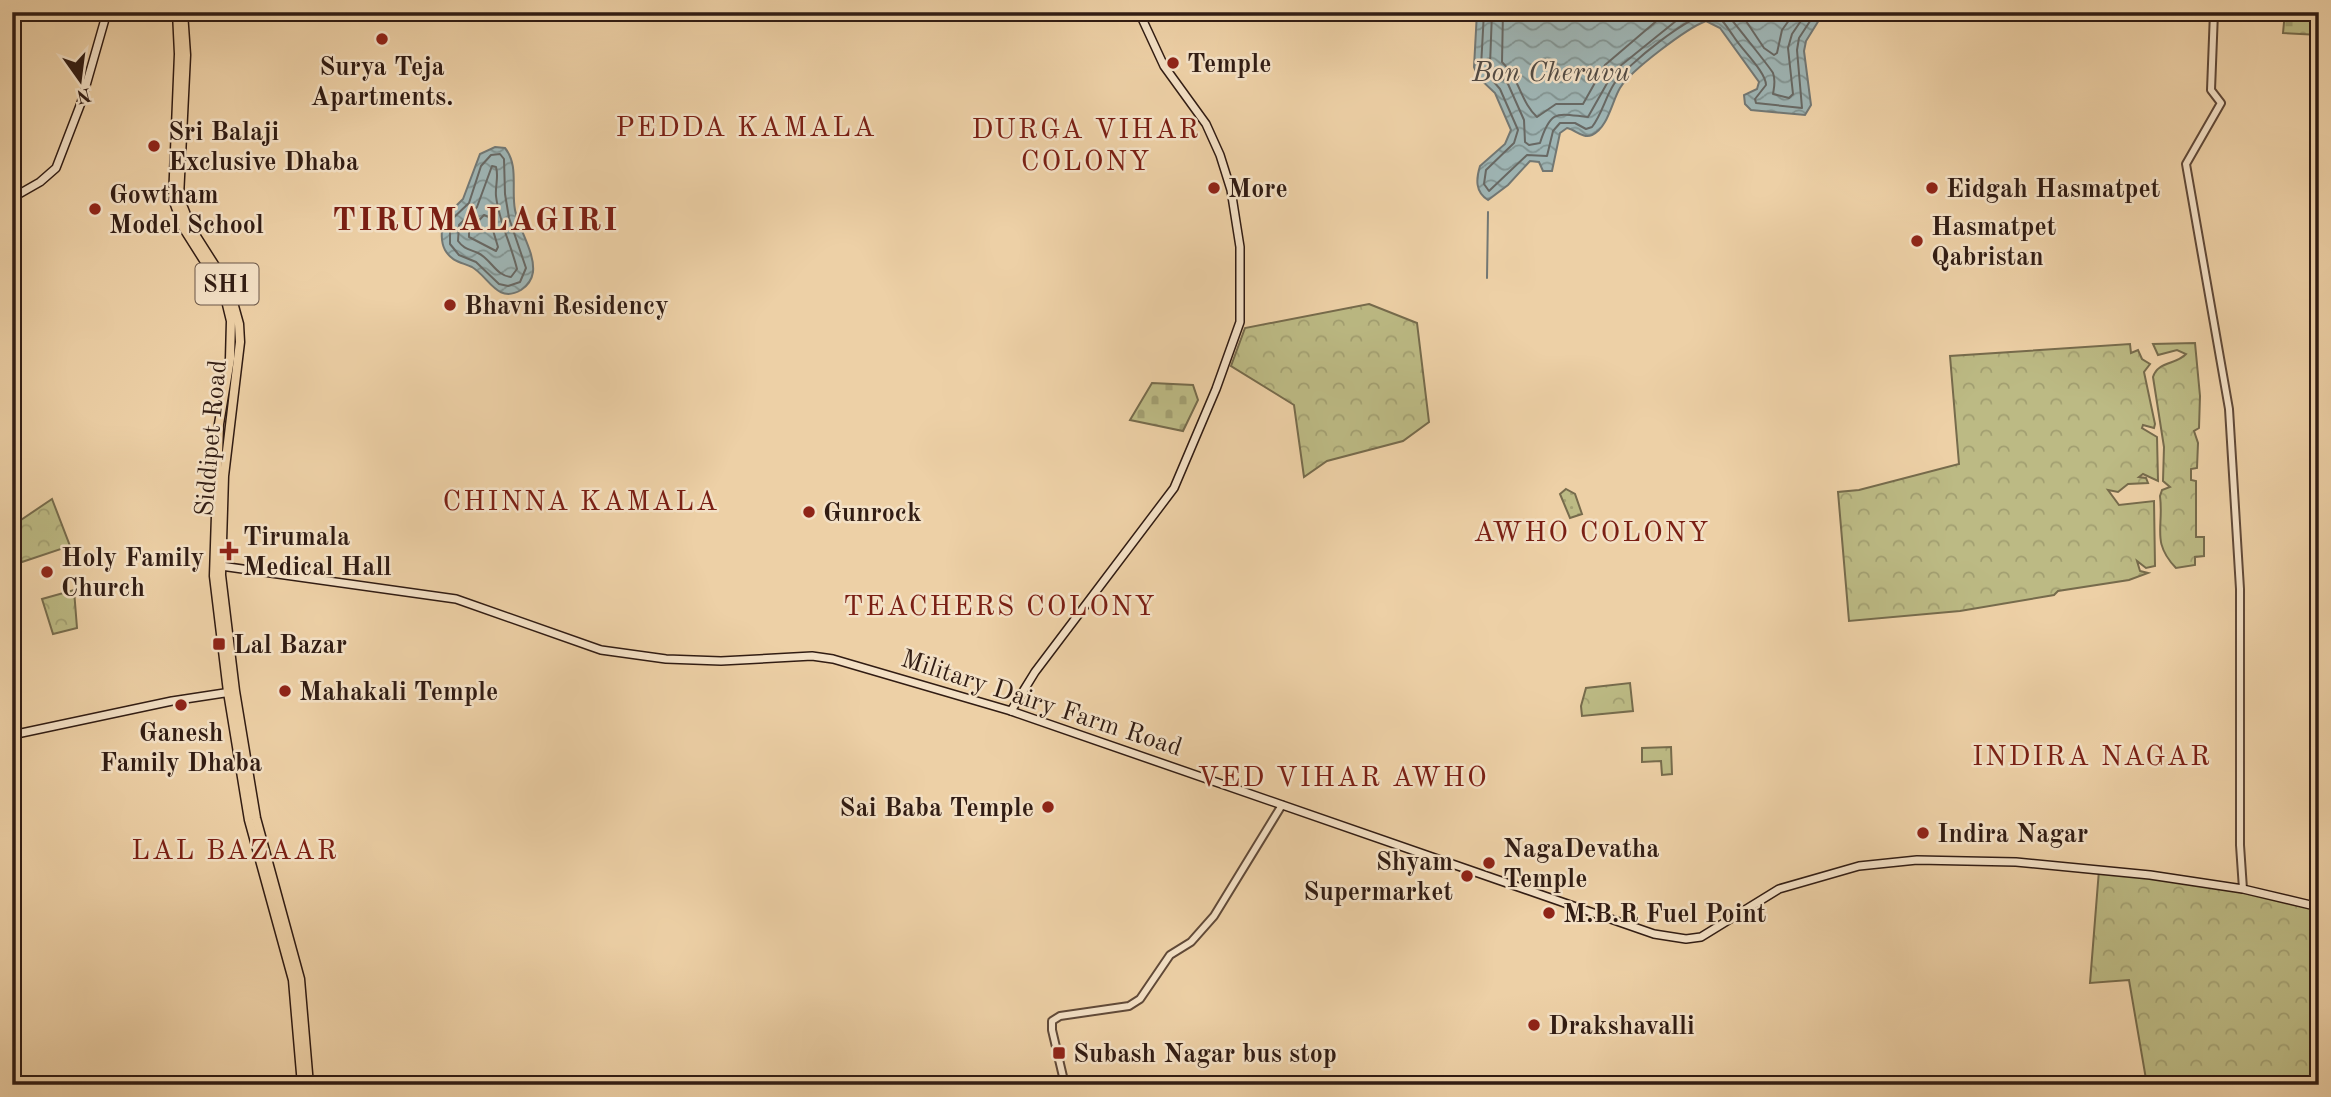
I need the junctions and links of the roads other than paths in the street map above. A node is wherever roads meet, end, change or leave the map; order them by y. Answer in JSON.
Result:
{"nodes":[{"id":1,"x":107,"y":12,"type":"edge"},
{"id":2,"x":177,"y":12,"type":"edge"},
{"id":3,"x":183,"y":12,"type":"edge"},
{"id":4,"x":1139,"y":12,"type":"edge"},
{"id":5,"x":2214,"y":12,"type":"edge"},
{"id":6,"x":12,"y":198,"type":"edge"},
{"id":7,"x":218,"y":565,"type":"junction"},
{"id":8,"x":231,"y":689,"type":"junction"},
{"id":9,"x":1011,"y":711,"type":"junction"},
{"id":10,"x":12,"y":736,"type":"edge"},
{"id":11,"x":1282,"y":805,"type":"junction"},
{"id":12,"x":2243,"y":889,"type":"junction"},
{"id":13,"x":2319,"y":907,"type":"edge"},
{"id":14,"x":302,"y":1085,"type":"edge"},
{"id":15,"x":309,"y":1085,"type":"edge"},
{"id":16,"x":1065,"y":1085,"type":"edge"}],
"edges":[{"from":1,"to":6,"type":"main road"},
{"from":2,"to":7,"type":"main road","name":"Siddipet Road","number":"SH1"},
{"from":3,"to":7,"type":"main road","name":"Siddipet Road","number":"SH1"},
{"from":4,"to":9,"type":"main road"},
{"from":5,"to":12,"type":"street"},
{"from":7,"to":8,"type":"main road","name":"Siddipet Road","number":"SH1"},
{"from":7,"to":9,"type":"main road","name":"Military Dairy Farm Road"},
{"from":8,"to":10,"type":"main road"},
{"from":8,"to":14,"type":"main road","name":"Siddipet Road","number":"SH1"},
{"from":8,"to":15,"type":"main road","name":"Siddipet Road","number":"SH1"},
{"from":9,"to":11,"type":"main road","name":"Military Dairy Farm Road"},
{"from":11,"to":12,"type":"main road","name":"Military Dairy Farm Road"},
{"from":11,"to":16,"type":"street"},
{"from":12,"to":13,"type":"main road","name":"Military Dairy Farm Road"}]}
